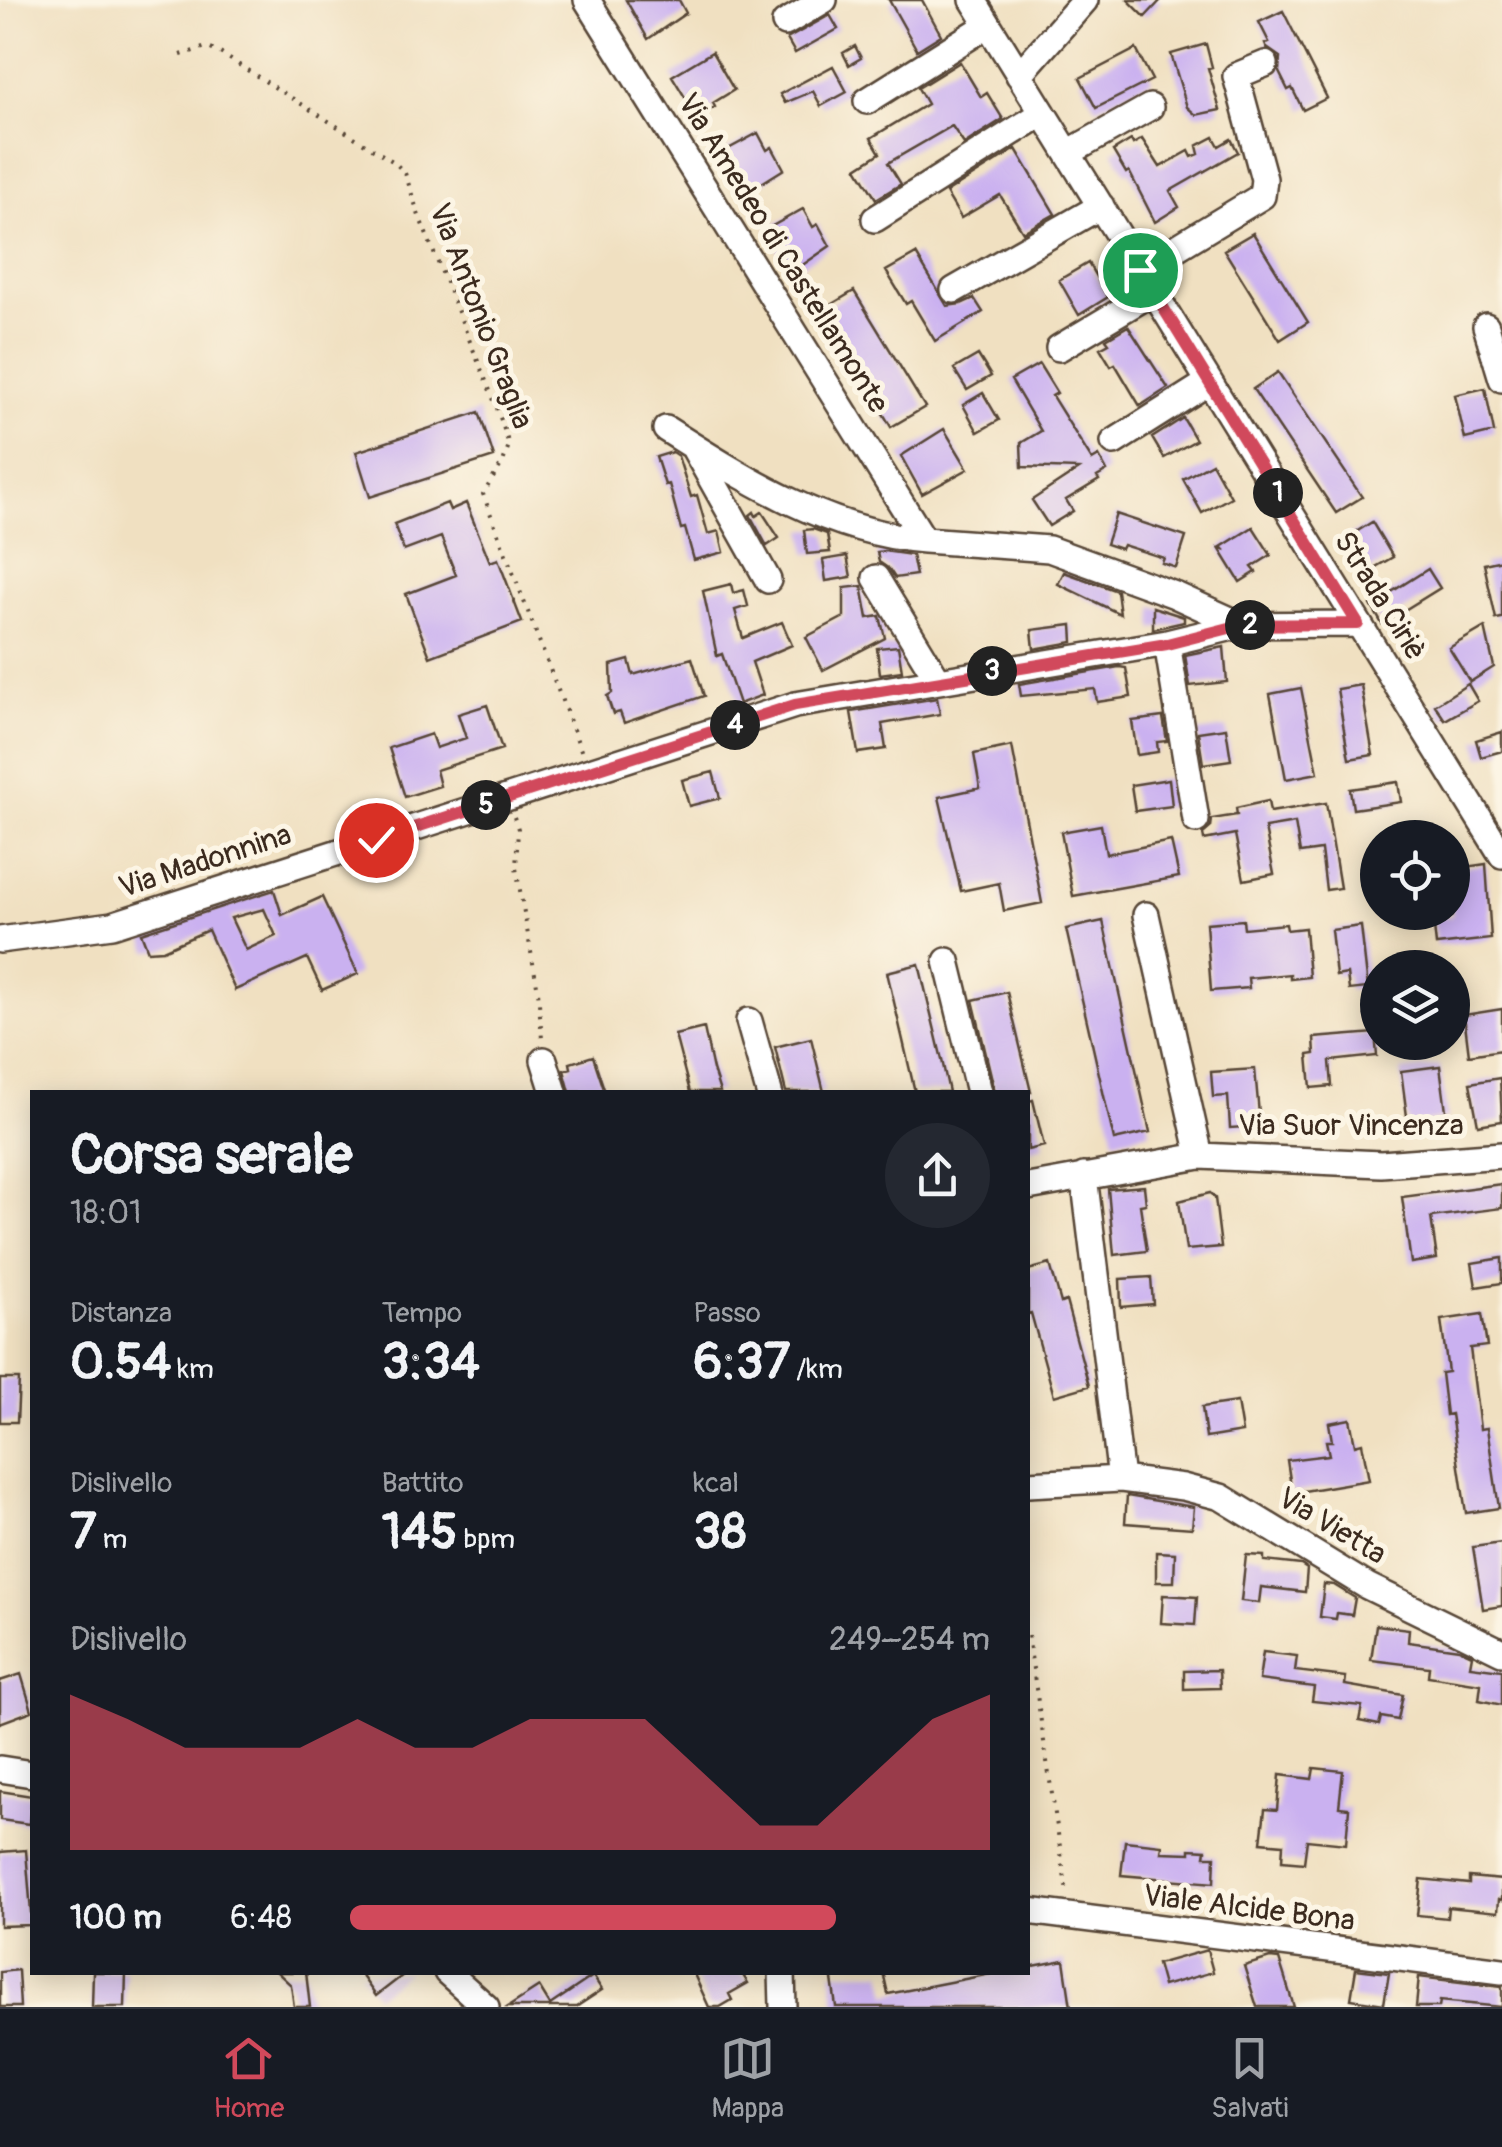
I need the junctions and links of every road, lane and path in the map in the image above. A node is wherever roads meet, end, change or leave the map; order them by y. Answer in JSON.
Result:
{"nodes":[{"id":1,"x":587,"y":0,"type":"edge"},
{"id":2,"x":824,"y":0,"type":"edge"},
{"id":3,"x":973,"y":0,"type":"edge"},
{"id":4,"x":1085,"y":0,"type":"edge"},
{"id":5,"x":785,"y":23,"type":"dead end"},
{"id":6,"x":988,"y":25,"type":"junction"},
{"id":7,"x":181,"y":55,"type":"dead end"},
{"id":8,"x":1265,"y":64,"type":"dead end"},
{"id":9,"x":1019,"y":75,"type":"junction"},
{"id":10,"x":867,"y":101,"type":"dead end"},
{"id":11,"x":1150,"y":107,"type":"dead end"},
{"id":12,"x":1043,"y":113,"type":"junction"},
{"id":13,"x":1068,"y":153,"type":"junction"},
{"id":14,"x":1100,"y":206,"type":"junction"},
{"id":15,"x":875,"y":219,"type":"dead end"},
{"id":16,"x":1147,"y":281,"type":"junction"},
{"id":17,"x":954,"y":290,"type":"dead end"},
{"id":18,"x":1486,"y":326,"type":"dead end"},
{"id":19,"x":1059,"y":348,"type":"dead end"},
{"id":20,"x":1502,"y":379,"type":"edge"},
{"id":21,"x":1209,"y":382,"type":"junction"},
{"id":22,"x":666,"y":429,"type":"dead end"},
{"id":23,"x":1114,"y":442,"type":"dead end"},
{"id":24,"x":692,"y":446,"type":"junction"},
{"id":25,"x":924,"y":540,"type":"junction"},
{"id":26,"x":876,"y":578,"type":"dead end"},
{"id":27,"x":768,"y":580,"type":"dead end"},
{"id":28,"x":1358,"y":624,"type":"junction"},
{"id":29,"x":1241,"y":625,"type":"junction"},
{"id":30,"x":1167,"y":644,"type":"junction"},
{"id":31,"x":938,"y":680,"type":"junction"},
{"id":32,"x":589,"y":772,"type":"junction"},
{"id":33,"x":508,"y":798,"type":"junction"},
{"id":34,"x":1196,"y":820,"type":"dead end"},
{"id":35,"x":1502,"y":855,"type":"edge"},
{"id":36,"x":1146,"y":915,"type":"dead end"},
{"id":37,"x":0,"y":940,"type":"edge"},
{"id":38,"x":947,"y":961,"type":"dead end"},
{"id":39,"x":749,"y":1020,"type":"dead end"},
{"id":40,"x":544,"y":1060,"type":"joint"},
{"id":41,"x":553,"y":1090,"type":"edge"},
{"id":42,"x":769,"y":1090,"type":"edge"},
{"id":43,"x":979,"y":1090,"type":"edge"},
{"id":44,"x":1200,"y":1156,"type":"junction"},
{"id":45,"x":1502,"y":1156,"type":"edge"},
{"id":46,"x":1084,"y":1176,"type":"junction"},
{"id":47,"x":1030,"y":1188,"type":"edge"},
{"id":48,"x":1121,"y":1480,"type":"junction"},
{"id":49,"x":1030,"y":1484,"type":"edge"},
{"id":50,"x":1030,"y":1649,"type":"edge"},
{"id":51,"x":1502,"y":1652,"type":"edge"},
{"id":52,"x":1,"y":1768,"type":"edge"},
{"id":53,"x":30,"y":1774,"type":"edge"},
{"id":54,"x":1030,"y":1911,"type":"edge"},
{"id":55,"x":1070,"y":1917,"type":"junction"},
{"id":56,"x":1502,"y":1969,"type":"edge"},
{"id":57,"x":450,"y":1975,"type":"edge"},
{"id":58,"x":782,"y":1975,"type":"edge"},
{"id":59,"x":486,"y":2007,"type":"edge"},
{"id":60,"x":784,"y":2007,"type":"edge"}],
"edges":[{"from":1,"to":25,"type":"street","name":"Via Amedeo di Castellamonte"},
{"from":2,"to":5,"type":"street"},
{"from":3,"to":6,"type":"street","name":"Strada Ciriè"},
{"from":4,"to":9,"type":"street"},
{"from":6,"to":9,"type":"street","name":"Strada Ciriè"},
{"from":6,"to":10,"type":"street"},
{"from":7,"to":32,"type":"path","name":"Via Antonio Graglia"},
{"from":8,"to":16,"type":"street"},
{"from":9,"to":12,"type":"street","name":"Strada Ciriè"},
{"from":11,"to":13,"type":"street"},
{"from":12,"to":13,"type":"street","name":"Strada Ciriè"},
{"from":12,"to":15,"type":"street"},
{"from":13,"to":14,"type":"street","name":"Strada Ciriè"},
{"from":14,"to":16,"type":"street","name":"Strada Ciriè"},
{"from":14,"to":17,"type":"street"},
{"from":16,"to":19,"type":"street"},
{"from":16,"to":21,"type":"street","name":"Strada Ciriè"},
{"from":18,"to":20,"type":"street"},
{"from":21,"to":23,"type":"street"},
{"from":21,"to":28,"type":"street","name":"Strada Ciriè"},
{"from":22,"to":24,"type":"street"},
{"from":24,"to":25,"type":"street"},
{"from":24,"to":27,"type":"street"},
{"from":25,"to":29,"type":"street"},
{"from":26,"to":31,"type":"street"},
{"from":28,"to":29,"type":"street","name":"Via Madonnina"},
{"from":28,"to":35,"type":"street","name":"Strada Ciriè"},
{"from":29,"to":30,"type":"street","name":"Via Madonnina"},
{"from":30,"to":31,"type":"street","name":"Via Madonnina"},
{"from":30,"to":34,"type":"street"},
{"from":31,"to":32,"type":"street","name":"Via Madonnina"},
{"from":32,"to":33,"type":"street","name":"Via Madonnina"},
{"from":33,"to":37,"type":"street","name":"Via Madonnina"},
{"from":33,"to":40,"type":"path"},
{"from":36,"to":44,"type":"street","name":"Via Suor Vincenza"},
{"from":38,"to":43,"type":"street"},
{"from":39,"to":42,"type":"street"},
{"from":40,"to":41,"type":"street"},
{"from":44,"to":45,"type":"street","name":"Via Suor Vincenza"},
{"from":44,"to":46,"type":"street","name":"Via Suor Vincenza"},
{"from":46,"to":47,"type":"street","name":"Via Suor Vincenza"},
{"from":46,"to":48,"type":"street"},
{"from":48,"to":49,"type":"street","name":"Via Vietta"},
{"from":48,"to":51,"type":"street","name":"Via Vietta"},
{"from":50,"to":55,"type":"path"},
{"from":52,"to":53,"type":"street"},
{"from":54,"to":55,"type":"street","name":"Viale Alcide Bona"},
{"from":55,"to":56,"type":"street","name":"Viale Alcide Bona"},
{"from":57,"to":59,"type":"street"},
{"from":58,"to":60,"type":"street"}]}
